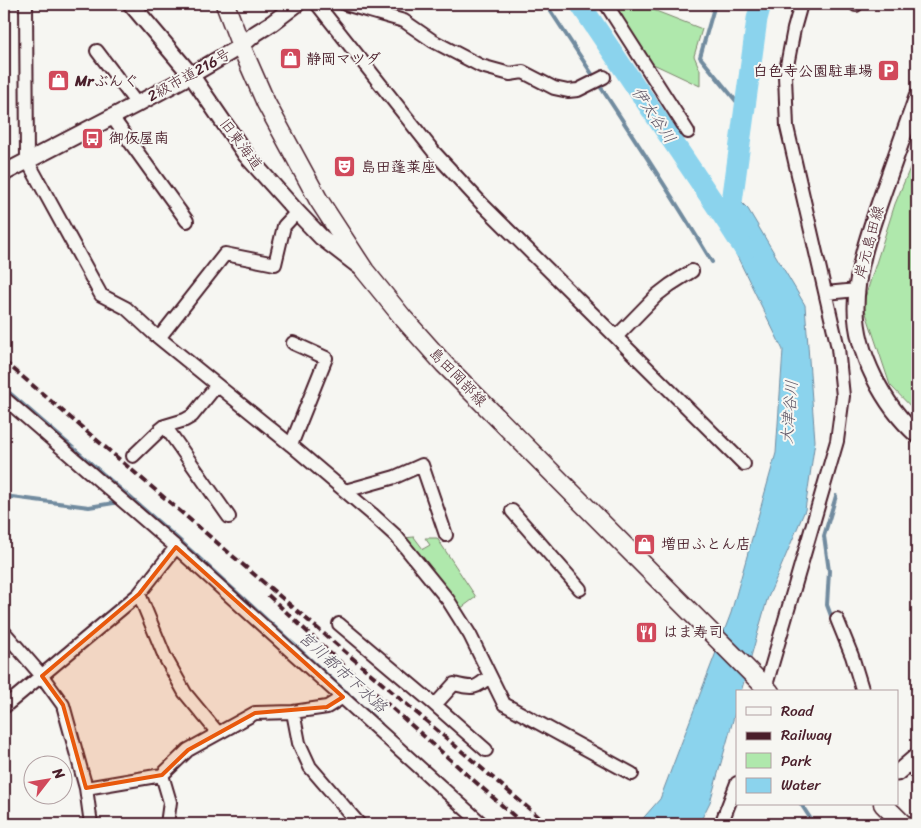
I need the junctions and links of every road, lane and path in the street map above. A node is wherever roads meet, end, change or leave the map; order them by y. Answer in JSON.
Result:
{"nodes":[{"id":1,"x":26,"y":4,"type":"edge"},
{"id":2,"x":131,"y":4,"type":"edge"},
{"id":3,"x":225,"y":4,"type":"edge"},
{"id":4,"x":297,"y":4,"type":"edge"},
{"id":5,"x":317,"y":4,"type":"edge"},
{"id":6,"x":345,"y":4,"type":"edge"},
{"id":7,"x":606,"y":4,"type":"edge"},
{"id":8,"x":801,"y":4,"type":"edge"},
{"id":9,"x":241,"y":46,"type":"junction"},
{"id":10,"x":97,"y":51,"type":"dead end"},
{"id":11,"x":191,"y":74,"type":"junction"},
{"id":12,"x":604,"y":77,"type":"dead end"},
{"id":13,"x":917,"y":97,"type":"edge"},
{"id":14,"x":137,"y":104,"type":"junction"},
{"id":15,"x":112,"y":117,"type":"junction"},
{"id":16,"x":688,"y":132,"type":"dead end"},
{"id":17,"x":27,"y":160,"type":"junction"},
{"id":18,"x":4,"y":173,"type":"edge"},
{"id":19,"x":297,"y":212,"type":"junction"},
{"id":20,"x":187,"y":221,"type":"dead end"},
{"id":21,"x":365,"y":271,"type":"junction"},
{"id":22,"x":692,"y":271,"type":"dead end"},
{"id":23,"x":857,"y":290,"type":"junction"},
{"id":24,"x":826,"y":293,"type":"junction"},
{"id":25,"x":616,"y":337,"type":"junction"},
{"id":26,"x":159,"y":338,"type":"junction"},
{"id":27,"x":293,"y":343,"type":"dead end"},
{"id":28,"x":217,"y":385,"type":"junction"},
{"id":29,"x":4,"y":398,"type":"edge"},
{"id":30,"x":165,"y":426,"type":"junction"},
{"id":31,"x":917,"y":435,"type":"edge"},
{"id":32,"x":291,"y":444,"type":"junction"},
{"id":33,"x":133,"y":456,"type":"dead end"},
{"id":34,"x":744,"y":464,"type":"dead end"},
{"id":35,"x":345,"y":491,"type":"junction"},
{"id":36,"x":512,"y":510,"type":"dead end"},
{"id":37,"x":229,"y":517,"type":"dead end"},
{"id":38,"x":446,"y":536,"type":"dead end"},
{"id":39,"x":176,"y":547,"type":"junction"},
{"id":40,"x":580,"y":589,"type":"dead end"},
{"id":41,"x":139,"y":594,"type":"junction"},
{"id":42,"x":837,"y":619,"type":"dead end"},
{"id":43,"x":339,"y":624,"type":"dead end"},
{"id":44,"x":4,"y":632,"type":"edge"},
{"id":45,"x":42,"y":676,"type":"junction"},
{"id":46,"x":490,"y":676,"type":"junction"},
{"id":47,"x":765,"y":688,"type":"edge"},
{"id":48,"x":862,"y":690,"type":"edge"},
{"id":49,"x":343,"y":697,"type":"junction"},
{"id":50,"x":435,"y":705,"type":"junction"},
{"id":51,"x":4,"y":707,"type":"edge"},
{"id":52,"x":293,"y":712,"type":"junction"},
{"id":53,"x":218,"y":733,"type":"junction"},
{"id":54,"x":486,"y":750,"type":"dead end"},
{"id":55,"x":917,"y":756,"type":"edge"},
{"id":56,"x":898,"y":772,"type":"edge"},
{"id":57,"x":632,"y":774,"type":"dead end"},
{"id":58,"x":162,"y":775,"type":"junction"},
{"id":59,"x":736,"y":786,"type":"edge"},
{"id":60,"x":86,"y":788,"type":"junction"},
{"id":61,"x":885,"y":806,"type":"edge"},
{"id":62,"x":92,"y":824,"type":"edge"},
{"id":63,"x":167,"y":824,"type":"edge"},
{"id":64,"x":358,"y":824,"type":"edge"},
{"id":65,"x":482,"y":824,"type":"edge"},
{"id":66,"x":723,"y":824,"type":"edge"},
{"id":67,"x":903,"y":824,"type":"edge"}],
"edges":[{"from":1,"to":17,"type":"street"},
{"from":2,"to":11,"type":"street","name":"旧東海道"},
{"from":3,"to":9,"type":"main road","name":"島田岡部線"},
{"from":4,"to":9,"type":"street","name":"2級市道216号"},
{"from":5,"to":25,"type":"street"},
{"from":6,"to":12,"type":"street"},
{"from":7,"to":16,"type":"street"},
{"from":8,"to":24,"type":"street"},
{"from":9,"to":11,"type":"street","name":"2級市道216号"},
{"from":9,"to":21,"type":"main road","name":"島田岡部線"},
{"from":10,"to":14,"type":"street"},
{"from":11,"to":14,"type":"street","name":"2級市道216号"},
{"from":11,"to":19,"type":"street","name":"旧東海道"},
{"from":13,"to":23,"type":"street","name":"岸元島田線"},
{"from":14,"to":15,"type":"street","name":"2級市道216号"},
{"from":15,"to":17,"type":"street","name":"2級市道216号"},
{"from":15,"to":20,"type":"street"},
{"from":17,"to":18,"type":"street","name":"2級市道216号"},
{"from":17,"to":26,"type":"street"},
{"from":19,"to":21,"type":"street","name":"旧東海道"},
{"from":19,"to":26,"type":"street"},
{"from":21,"to":47,"type":"main road","name":"島田岡部線"},
{"from":22,"to":25,"type":"street"},
{"from":23,"to":24,"type":"street"},
{"from":23,"to":31,"type":"street","name":"岸元島田線"},
{"from":24,"to":47,"type":"street"},
{"from":25,"to":34,"type":"street"},
{"from":26,"to":28,"type":"street"},
{"from":27,"to":32,"type":"street"},
{"from":28,"to":30,"type":"street"},
{"from":28,"to":32,"type":"street"},
{"from":29,"to":39,"type":"street"},
{"from":30,"to":33,"type":"street"},
{"from":30,"to":37,"type":"street"},
{"from":32,"to":35,"type":"street"},
{"from":35,"to":38,"type":"street"},
{"from":35,"to":46,"type":"street"},
{"from":36,"to":40,"type":"street"},
{"from":39,"to":41,"type":"street"},
{"from":39,"to":49,"type":"street"},
{"from":41,"to":45,"type":"street"},
{"from":41,"to":53,"type":"street"},
{"from":42,"to":48,"type":"street"},
{"from":43,"to":50,"type":"street"},
{"from":44,"to":45,"type":"street"},
{"from":45,"to":51,"type":"street"},
{"from":45,"to":60,"type":"street"},
{"from":46,"to":50,"type":"street"},
{"from":46,"to":57,"type":"street"},
{"from":49,"to":52,"type":"street"},
{"from":49,"to":65,"type":"street"},
{"from":50,"to":54,"type":"street"},
{"from":52,"to":53,"type":"street"},
{"from":52,"to":64,"type":"street"},
{"from":53,"to":58,"type":"street"},
{"from":55,"to":56,"type":"street"},
{"from":58,"to":60,"type":"street"},
{"from":58,"to":63,"type":"street"},
{"from":59,"to":66,"type":"street"},
{"from":60,"to":62,"type":"street"},
{"from":61,"to":67,"type":"main road"}]}
